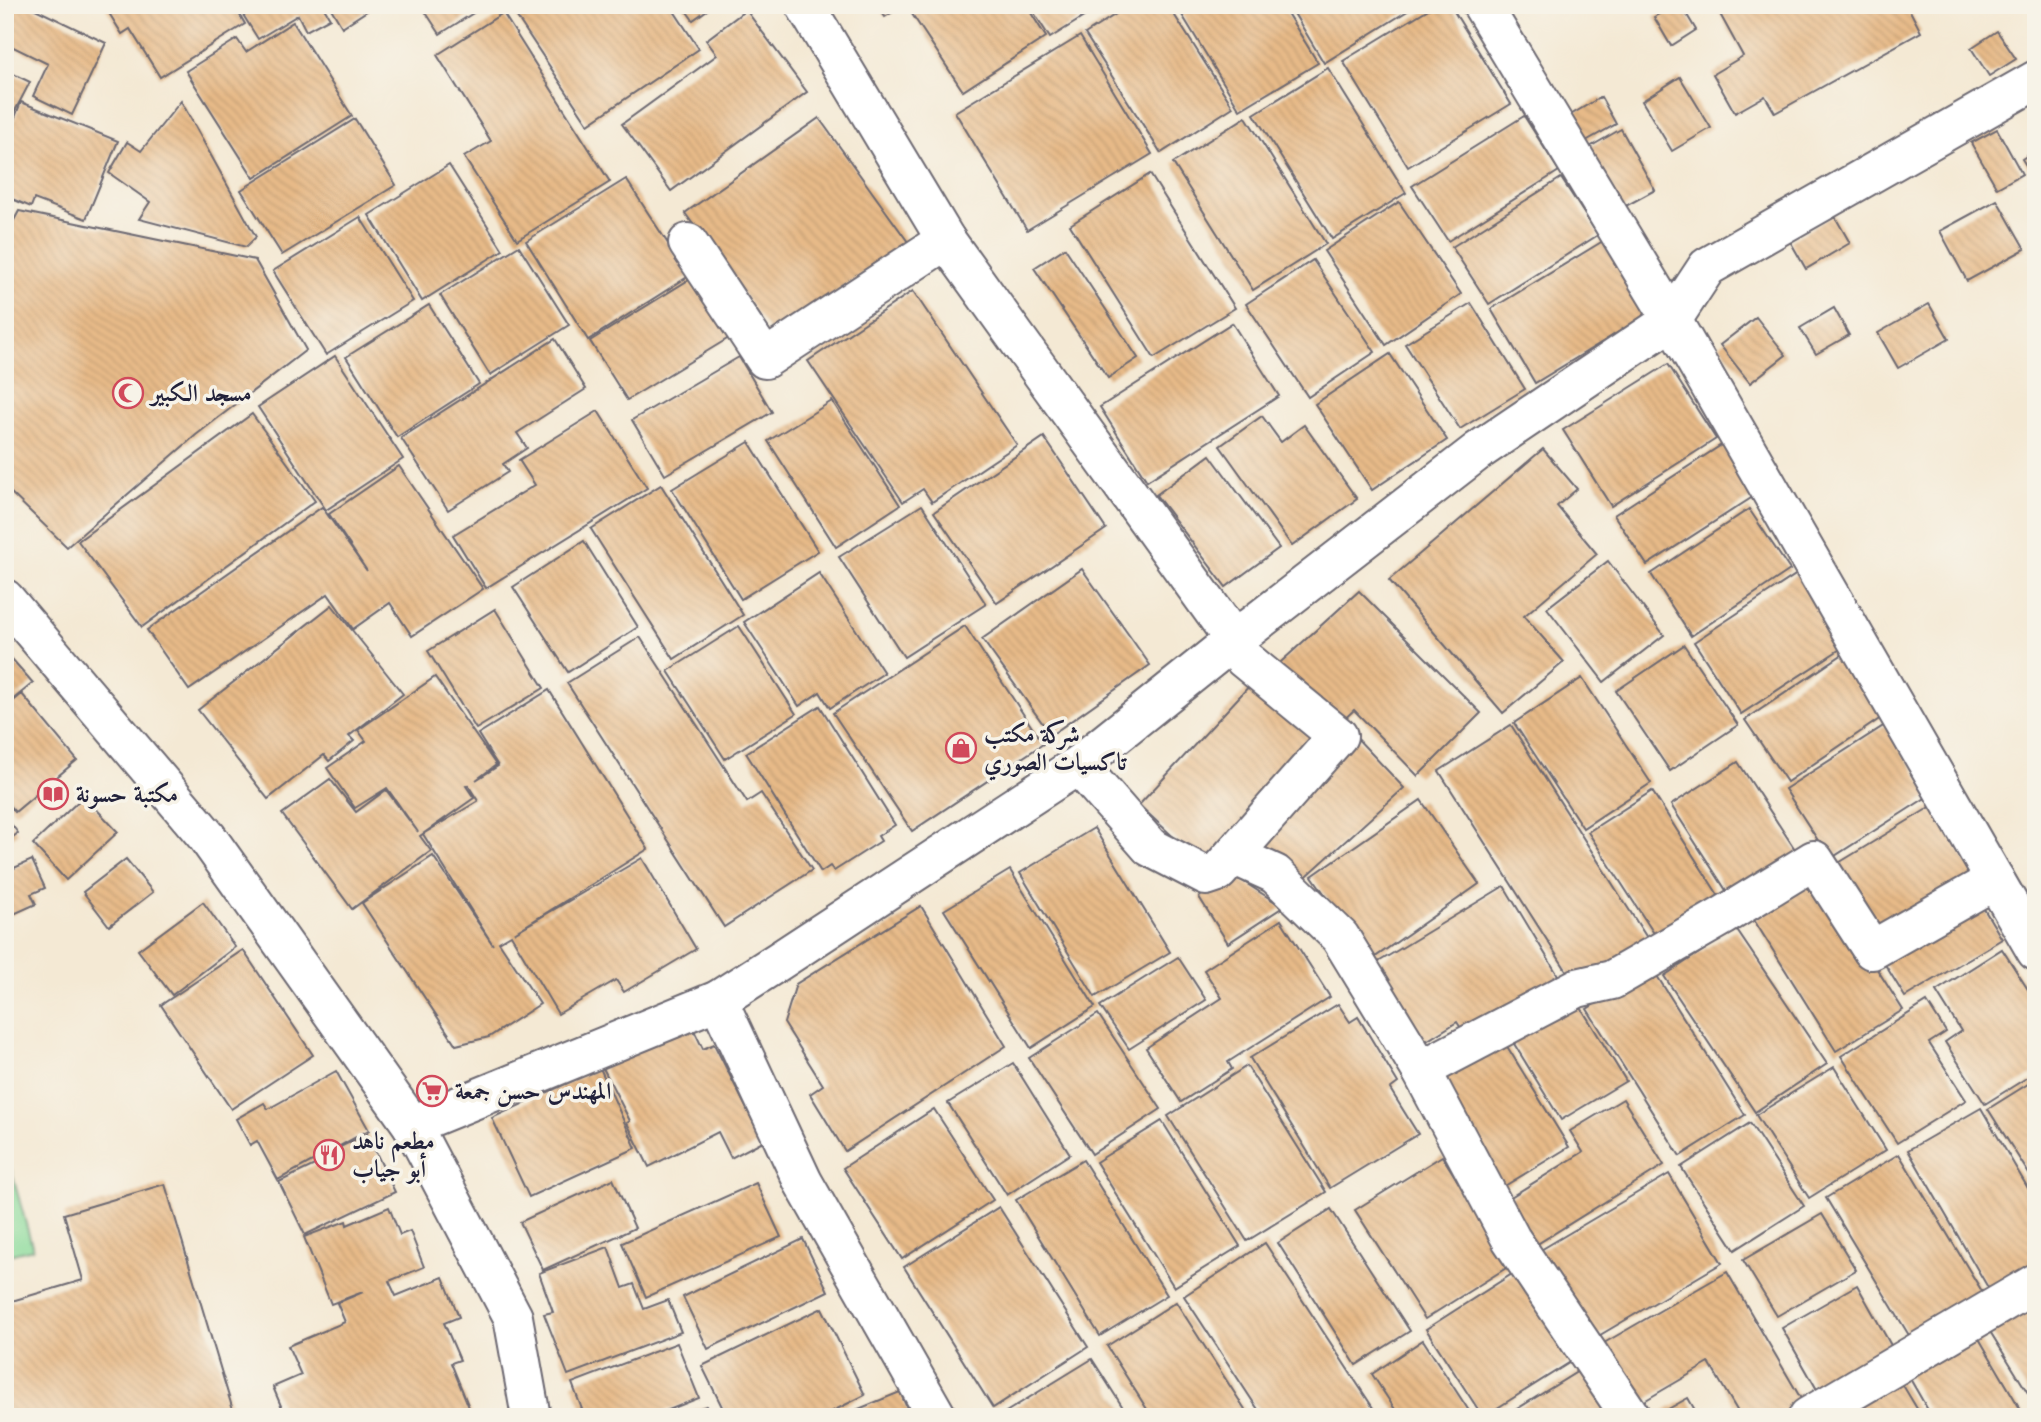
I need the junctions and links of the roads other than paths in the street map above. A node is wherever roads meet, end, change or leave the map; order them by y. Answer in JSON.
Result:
{"nodes":[{"id":1,"x":805,"y":5,"type":"edge"},
{"id":2,"x":1482,"y":5,"type":"edge"},
{"id":3,"x":2036,"y":80,"type":"edge"},
{"id":4,"x":946,"y":240,"type":"junction"},
{"id":5,"x":688,"y":243,"type":"dead end"},
{"id":6,"x":1672,"y":320,"type":"junction"},
{"id":7,"x":5,"y":599,"type":"edge"},
{"id":8,"x":1234,"y":640,"type":"junction"},
{"id":9,"x":1078,"y":765,"type":"junction"},
{"id":10,"x":1233,"y":855,"type":"junction"},
{"id":11,"x":1995,"y":880,"type":"junction"},
{"id":12,"x":2036,"y":951,"type":"edge"},
{"id":13,"x":718,"y":1000,"type":"junction"},
{"id":14,"x":1421,"y":1070,"type":"junction"},
{"id":15,"x":412,"y":1125,"type":"junction"},
{"id":16,"x":2036,"y":1283,"type":"edge"},
{"id":17,"x":1809,"y":1416,"type":"edge"},
{"id":18,"x":531,"y":1417,"type":"edge"},
{"id":19,"x":937,"y":1417,"type":"edge"},
{"id":20,"x":1631,"y":1417,"type":"edge"}],
"edges":[{"from":1,"to":4,"type":"street"},
{"from":2,"to":6,"type":"street"},
{"from":3,"to":6,"type":"street"},
{"from":4,"to":5,"type":"street"},
{"from":4,"to":8,"type":"street"},
{"from":6,"to":8,"type":"street"},
{"from":6,"to":11,"type":"street"},
{"from":7,"to":15,"type":"street"},
{"from":8,"to":9,"type":"street"},
{"from":8,"to":10,"type":"street"},
{"from":9,"to":10,"type":"street"},
{"from":9,"to":13,"type":"street"},
{"from":10,"to":14,"type":"street"},
{"from":11,"to":12,"type":"street"},
{"from":11,"to":14,"type":"street"},
{"from":13,"to":15,"type":"street"},
{"from":13,"to":19,"type":"street"},
{"from":14,"to":20,"type":"street"},
{"from":15,"to":18,"type":"street"},
{"from":16,"to":17,"type":"street"}]}
